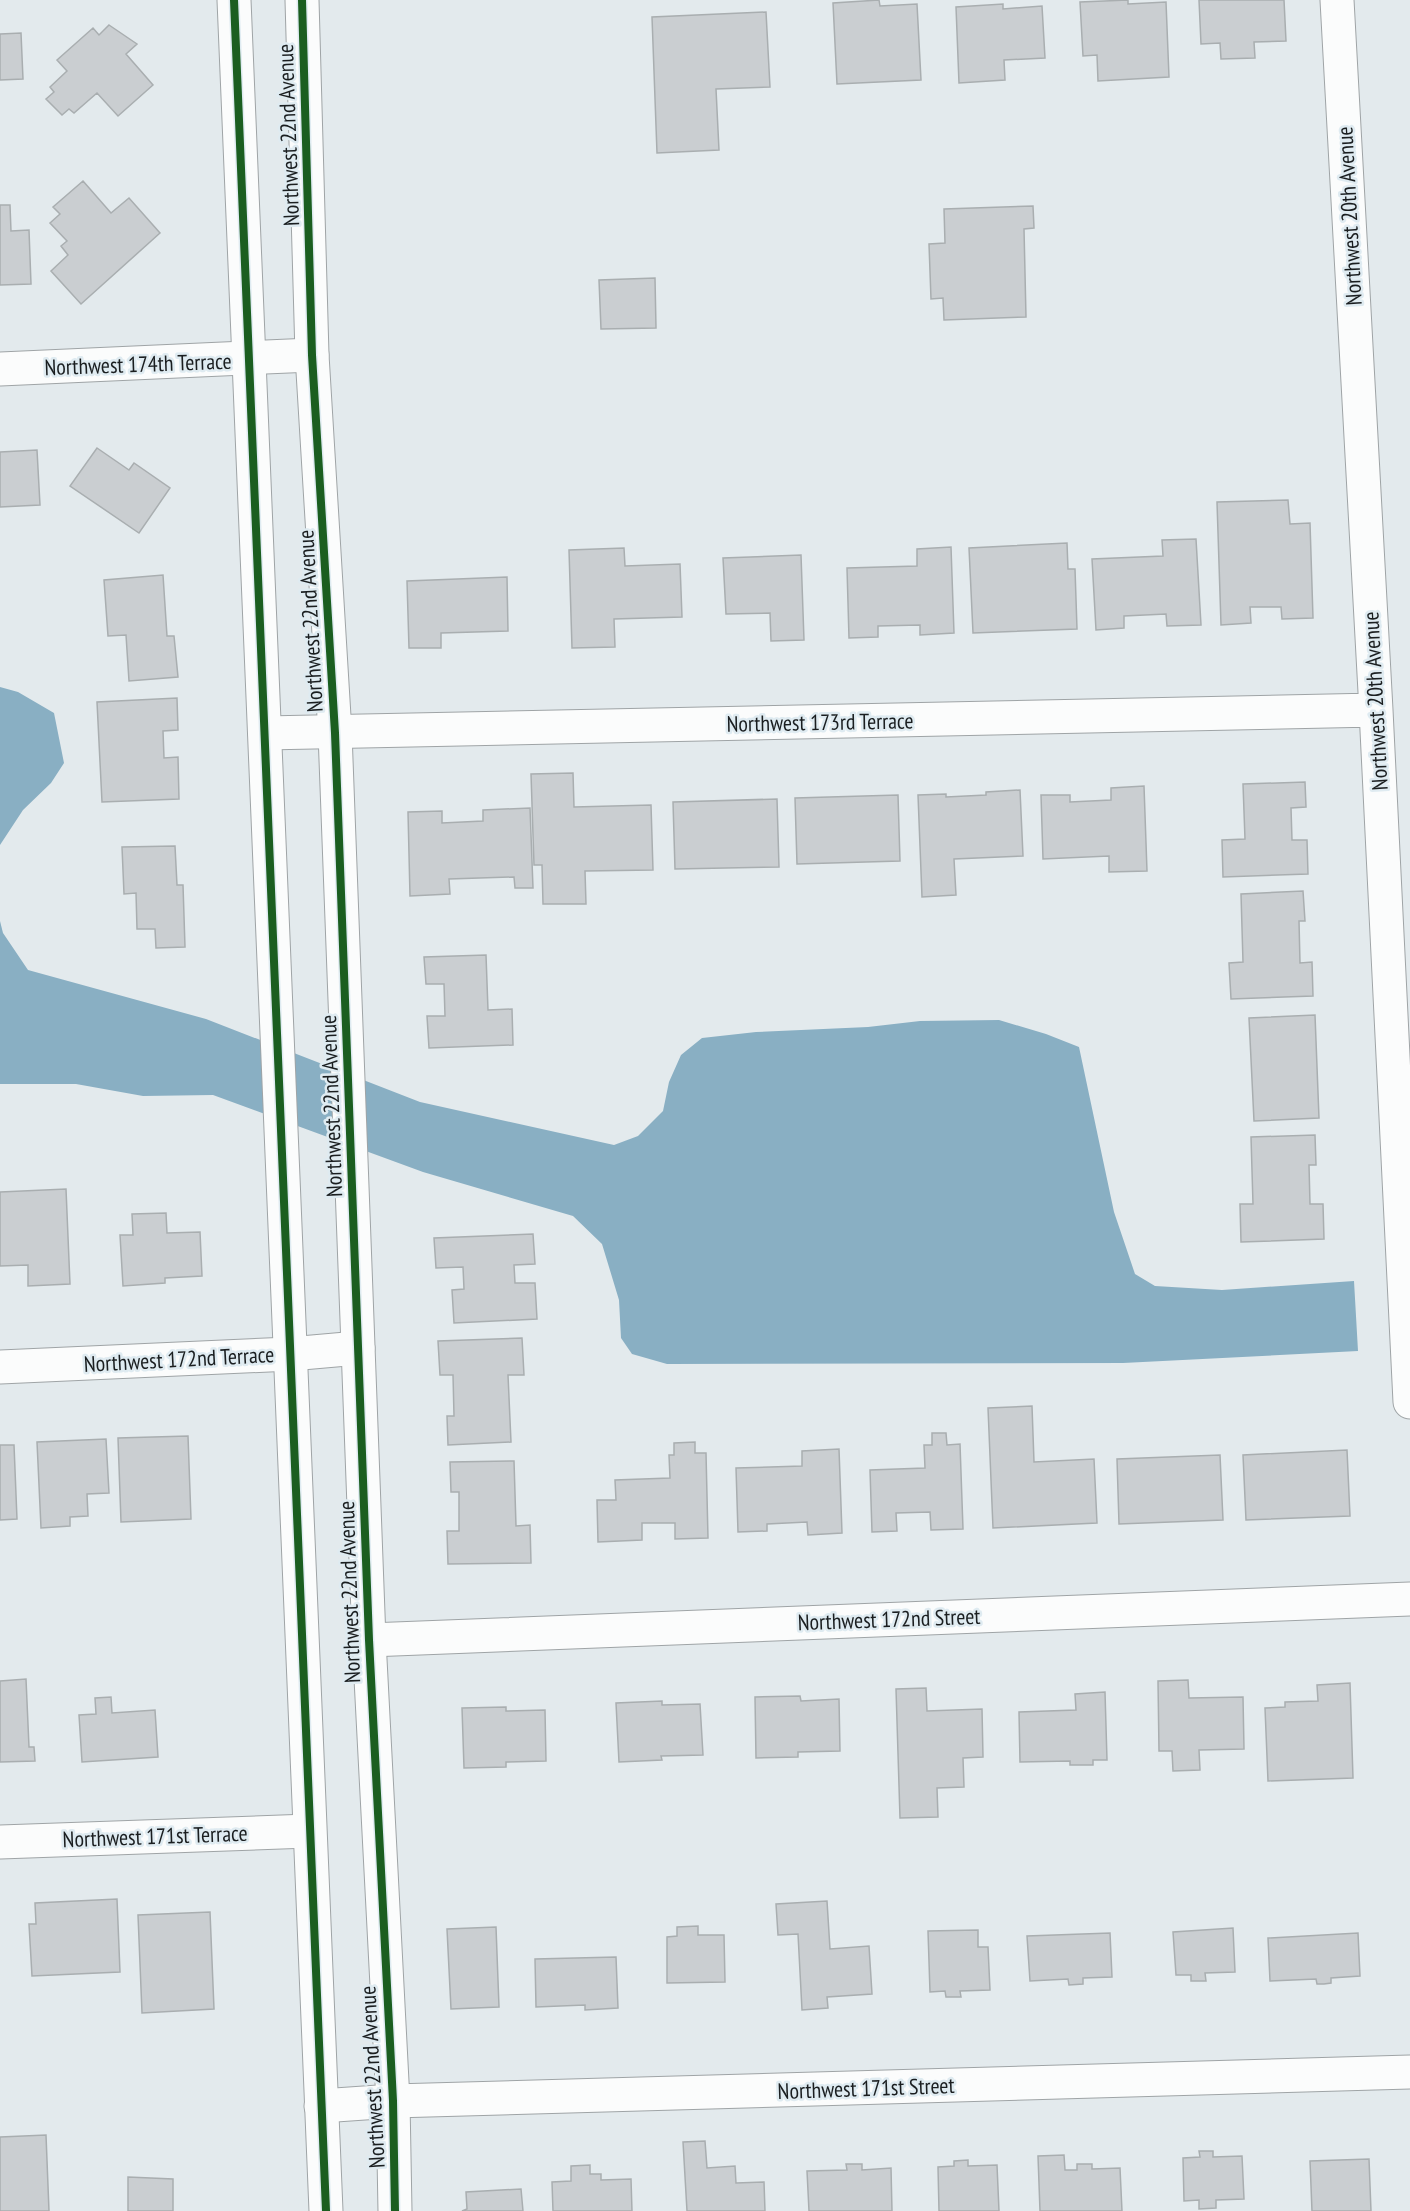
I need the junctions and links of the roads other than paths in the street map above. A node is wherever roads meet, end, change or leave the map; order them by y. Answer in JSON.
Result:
{"nodes":[{"id":1,"x":234,"y":0,"type":"edge"},
{"id":2,"x":303,"y":0,"type":"edge"},
{"id":3,"x":1337,"y":0,"type":"edge"},
{"id":4,"x":312,"y":355,"type":"junction"},
{"id":5,"x":248,"y":359,"type":"junction"},
{"id":6,"x":0,"y":369,"type":"edge"},
{"id":7,"x":1376,"y":710,"type":"junction"},
{"id":8,"x":264,"y":733,"type":"junction"},
{"id":9,"x":335,"y":733,"type":"junction"},
{"id":10,"x":1400,"y":1033,"type":"edge"},
{"id":11,"x":358,"y":1348,"type":"junction"},
{"id":12,"x":290,"y":1354,"type":"junction"},
{"id":13,"x":0,"y":1367,"type":"edge"},
{"id":14,"x":1410,"y":1402,"type":"edge"},
{"id":15,"x":1410,"y":1599,"type":"edge"},
{"id":16,"x":369,"y":1640,"type":"junction"},
{"id":17,"x":309,"y":1830,"type":"junction"},
{"id":18,"x":0,"y":1842,"type":"edge"},
{"id":19,"x":1410,"y":2072,"type":"edge"},
{"id":20,"x":393,"y":2102,"type":"junction"},
{"id":21,"x":321,"y":2106,"type":"junction"},
{"id":22,"x":326,"y":2211,"type":"edge"},
{"id":23,"x":395,"y":2211,"type":"edge"}],
"edges":[{"from":1,"to":5,"type":"street"},
{"from":2,"to":4,"type":"street","name":"Northwest 22nd Avenue"},
{"from":3,"to":7,"type":"street","name":"Northwest 20th Avenue"},
{"from":4,"to":5,"type":"street","name":"Northwest 174th Terrace"},
{"from":4,"to":9,"type":"street","name":"Northwest 22nd Avenue"},
{"from":5,"to":6,"type":"street","name":"Northwest 174th Terrace"},
{"from":5,"to":8,"type":"street"},
{"from":7,"to":9,"type":"street","name":"Northwest 173rd Terrace"},
{"from":7,"to":10,"type":"street","name":"Northwest 20th Avenue"},
{"from":8,"to":9,"type":"street","name":"Northwest 173rd Terrace"},
{"from":8,"to":12,"type":"street"},
{"from":9,"to":11,"type":"street","name":"Northwest 22nd Avenue"},
{"from":10,"to":14,"type":"street","name":"Northwest 20th Avenue"},
{"from":11,"to":12,"type":"street","name":"Northwest 172nd Terrace"},
{"from":11,"to":16,"type":"street","name":"Northwest 22nd Avenue"},
{"from":12,"to":13,"type":"street","name":"Northwest 172nd Terrace"},
{"from":12,"to":17,"type":"street"},
{"from":15,"to":16,"type":"street","name":"Northwest 172nd Street"},
{"from":16,"to":20,"type":"street","name":"Northwest 22nd Avenue"},
{"from":17,"to":18,"type":"street","name":"Northwest 171st Terrace"},
{"from":17,"to":21,"type":"street"},
{"from":19,"to":20,"type":"street","name":"Northwest 171st Street"},
{"from":20,"to":21,"type":"street","name":"Northwest 171st Street"},
{"from":20,"to":23,"type":"street","name":"Northwest 22nd Avenue"},
{"from":21,"to":22,"type":"street"}]}
